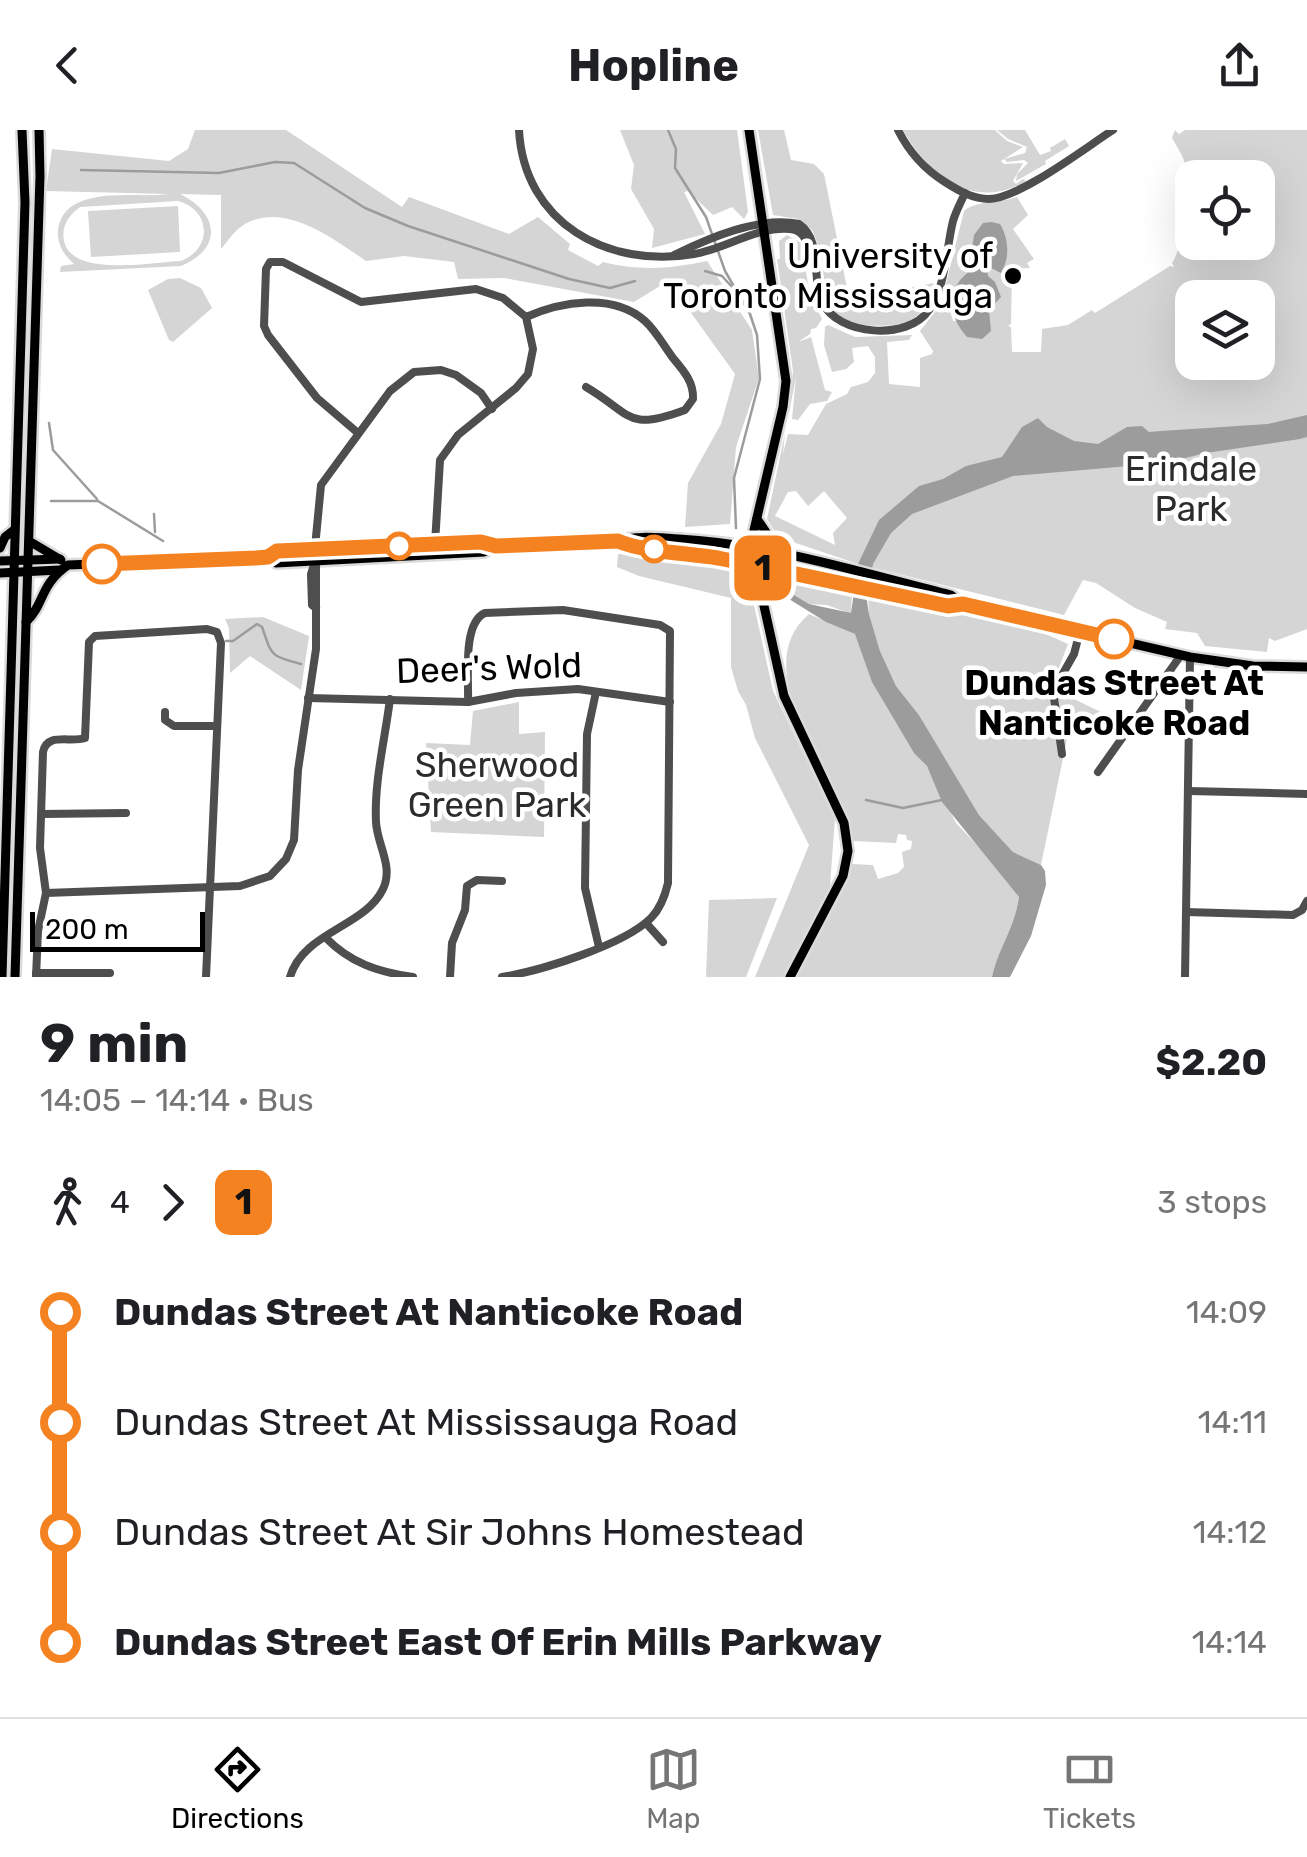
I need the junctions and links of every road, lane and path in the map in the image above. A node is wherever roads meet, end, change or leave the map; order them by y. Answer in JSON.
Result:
{"nodes":[{"id":1,"x":22,"y":130,"type":"edge"},
{"id":2,"x":38,"y":130,"type":"edge"},
{"id":3,"x":519,"y":130,"type":"edge"},
{"id":4,"x":750,"y":130,"type":"edge"},
{"id":5,"x":898,"y":130,"type":"edge"},
{"id":6,"x":1113,"y":130,"type":"edge"},
{"id":7,"x":965,"y":193,"type":"junction"},
{"id":8,"x":764,"y":228,"type":"junction"},
{"id":9,"x":526,"y":318,"type":"junction"},
{"id":10,"x":586,"y":387,"type":"dead end"},
{"id":11,"x":492,"y":408,"type":"junction"},
{"id":12,"x":358,"y":433,"type":"junction"},
{"id":13,"x":756,"y":519,"type":"junction"},
{"id":14,"x":14,"y":530,"type":"junction"},
{"id":15,"x":618,"y":541,"type":"junction"},
{"id":16,"x":29,"y":542,"type":"junction"},
{"id":17,"x":435,"y":544,"type":"junction"},
{"id":18,"x":496,"y":546,"type":"junction"},
{"id":19,"x":0,"y":548,"type":"edge"},
{"id":20,"x":755,"y":548,"type":"junction"},
{"id":21,"x":316,"y":555,"type":"junction"},
{"id":22,"x":792,"y":556,"type":"junction"},
{"id":23,"x":0,"y":561,"type":"edge"},
{"id":24,"x":62,"y":565,"type":"junction"},
{"id":25,"x":28,"y":566,"type":"junction"},
{"id":26,"x":757,"y":566,"type":"junction"},
{"id":27,"x":13,"y":567,"type":"junction"},
{"id":28,"x":772,"y":570,"type":"junction"},
{"id":29,"x":0,"y":573,"type":"edge"},
{"id":30,"x":0,"y":588,"type":"edge"},
{"id":31,"x":761,"y":593,"type":"junction"},
{"id":32,"x":12,"y":596,"type":"junction"},
{"id":33,"x":963,"y":604,"type":"junction"},
{"id":34,"x":26,"y":622,"type":"junction"},
{"id":35,"x":1080,"y":632,"type":"junction"},
{"id":36,"x":1186,"y":656,"type":"junction"},
{"id":37,"x":1307,"y":667,"type":"edge"},
{"id":38,"x":596,"y":692,"type":"junction"},
{"id":39,"x":308,"y":698,"type":"junction"},
{"id":40,"x":390,"y":700,"type":"junction"},
{"id":41,"x":468,"y":702,"type":"junction"},
{"id":42,"x":670,"y":702,"type":"junction"},
{"id":43,"x":164,"y":712,"type":"dead end"},
{"id":44,"x":216,"y":726,"type":"junction"},
{"id":45,"x":1062,"y":754,"type":"dead end"},
{"id":46,"x":1098,"y":772,"type":"dead end"},
{"id":47,"x":1189,"y":791,"type":"junction"},
{"id":48,"x":1307,"y":794,"type":"edge"},
{"id":49,"x":126,"y":812,"type":"dead end"},
{"id":50,"x":42,"y":814,"type":"junction"},
{"id":51,"x":502,"y":880,"type":"dead end"},
{"id":52,"x":209,"y":888,"type":"junction"},
{"id":53,"x":46,"y":893,"type":"junction"},
{"id":54,"x":1307,"y":900,"type":"edge"},
{"id":55,"x":1186,"y":912,"type":"junction"},
{"id":56,"x":646,"y":923,"type":"junction"},
{"id":57,"x":325,"y":936,"type":"junction"},
{"id":58,"x":663,"y":942,"type":"dead end"},
{"id":59,"x":599,"y":947,"type":"junction"},
{"id":60,"x":110,"y":973,"type":"dead end"},
{"id":61,"x":36,"y":975,"type":"edge"},
{"id":62,"x":387,"y":975,"type":"edge"},
{"id":63,"x":2,"y":977,"type":"edge"},
{"id":64,"x":15,"y":977,"type":"edge"},
{"id":65,"x":206,"y":977,"type":"edge"},
{"id":66,"x":290,"y":977,"type":"edge"},
{"id":67,"x":413,"y":977,"type":"edge"},
{"id":68,"x":450,"y":977,"type":"edge"},
{"id":69,"x":502,"y":977,"type":"edge"},
{"id":70,"x":790,"y":977,"type":"edge"},
{"id":71,"x":1184,"y":977,"type":"edge"}],
"edges":[{"from":1,"to":14,"type":"main road"},
{"from":2,"to":16,"type":"main road"},
{"from":3,"to":8,"type":"street"},
{"from":4,"to":8,"type":"main road"},
{"from":5,"to":7,"type":"street"},
{"from":6,"to":7,"type":"street"},
{"from":7,"to":8,"type":"street"},
{"from":8,"to":13,"type":"main road"},
{"from":9,"to":10,"type":"street"},
{"from":9,"to":11,"type":"street"},
{"from":9,"to":12,"type":"street"},
{"from":11,"to":12,"type":"street"},
{"from":11,"to":17,"type":"street"},
{"from":12,"to":21,"type":"street"},
{"from":13,"to":20,"type":"main road"},
{"from":13,"to":22,"type":"main road"},
{"from":14,"to":19,"type":"main road"},
{"from":14,"to":27,"type":"main road"},
{"from":15,"to":18,"type":"main road"},
{"from":15,"to":20,"type":"main road"},
{"from":15,"to":26,"type":"main road"},
{"from":16,"to":24,"type":"main road"},
{"from":16,"to":25,"type":"main road"},
{"from":17,"to":18,"type":"main road"},
{"from":17,"to":21,"type":"main road"},
{"from":18,"to":21,"type":"main road"},
{"from":20,"to":22,"type":"main road"},
{"from":20,"to":26,"type":"main road"},
{"from":21,"to":24,"type":"main road"},
{"from":21,"to":39,"type":"street"},
{"from":22,"to":33,"type":"main road"},
{"from":23,"to":27,"type":"main road"},
{"from":24,"to":25,"type":"main road"},
{"from":24,"to":34,"type":"main road"},
{"from":25,"to":27,"type":"main road"},
{"from":25,"to":34,"type":"main road"},
{"from":26,"to":28,"type":"main road"},
{"from":26,"to":31,"type":"main road"},
{"from":27,"to":29,"type":"main road"},
{"from":27,"to":32,"type":"main road"},
{"from":28,"to":31,"type":"street"},
{"from":28,"to":33,"type":"main road"},
{"from":30,"to":32,"type":"main road"},
{"from":31,"to":70,"type":"main road"},
{"from":32,"to":63,"type":"main road"},
{"from":33,"to":35,"type":"main road"},
{"from":34,"to":64,"type":"main road"},
{"from":35,"to":36,"type":"main road"},
{"from":35,"to":45,"type":"street"},
{"from":36,"to":37,"type":"main road"},
{"from":36,"to":46,"type":"street"},
{"from":36,"to":47,"type":"street"},
{"from":38,"to":41,"type":"street","name":"Deer's Wold"},
{"from":38,"to":42,"type":"street","name":"Deer's Wold"},
{"from":38,"to":59,"type":"street"},
{"from":39,"to":40,"type":"street","name":"Deer's Wold"},
{"from":39,"to":52,"type":"street"},
{"from":40,"to":41,"type":"street","name":"Deer's Wold"},
{"from":40,"to":57,"type":"street"},
{"from":41,"to":42,"type":"street"},
{"from":42,"to":56,"type":"street"},
{"from":43,"to":44,"type":"street"},
{"from":44,"to":50,"type":"street"},
{"from":44,"to":52,"type":"street"},
{"from":47,"to":48,"type":"street"},
{"from":47,"to":55,"type":"street"},
{"from":49,"to":50,"type":"street"},
{"from":50,"to":53,"type":"street"},
{"from":51,"to":68,"type":"street"},
{"from":52,"to":53,"type":"street"},
{"from":52,"to":65,"type":"street"},
{"from":53,"to":61,"type":"street"},
{"from":54,"to":55,"type":"street"},
{"from":55,"to":71,"type":"street"},
{"from":56,"to":58,"type":"street"},
{"from":56,"to":59,"type":"street"},
{"from":57,"to":62,"type":"street"},
{"from":57,"to":66,"type":"street"},
{"from":59,"to":69,"type":"street"},
{"from":60,"to":61,"type":"street"},
{"from":62,"to":67,"type":"street"}]}
